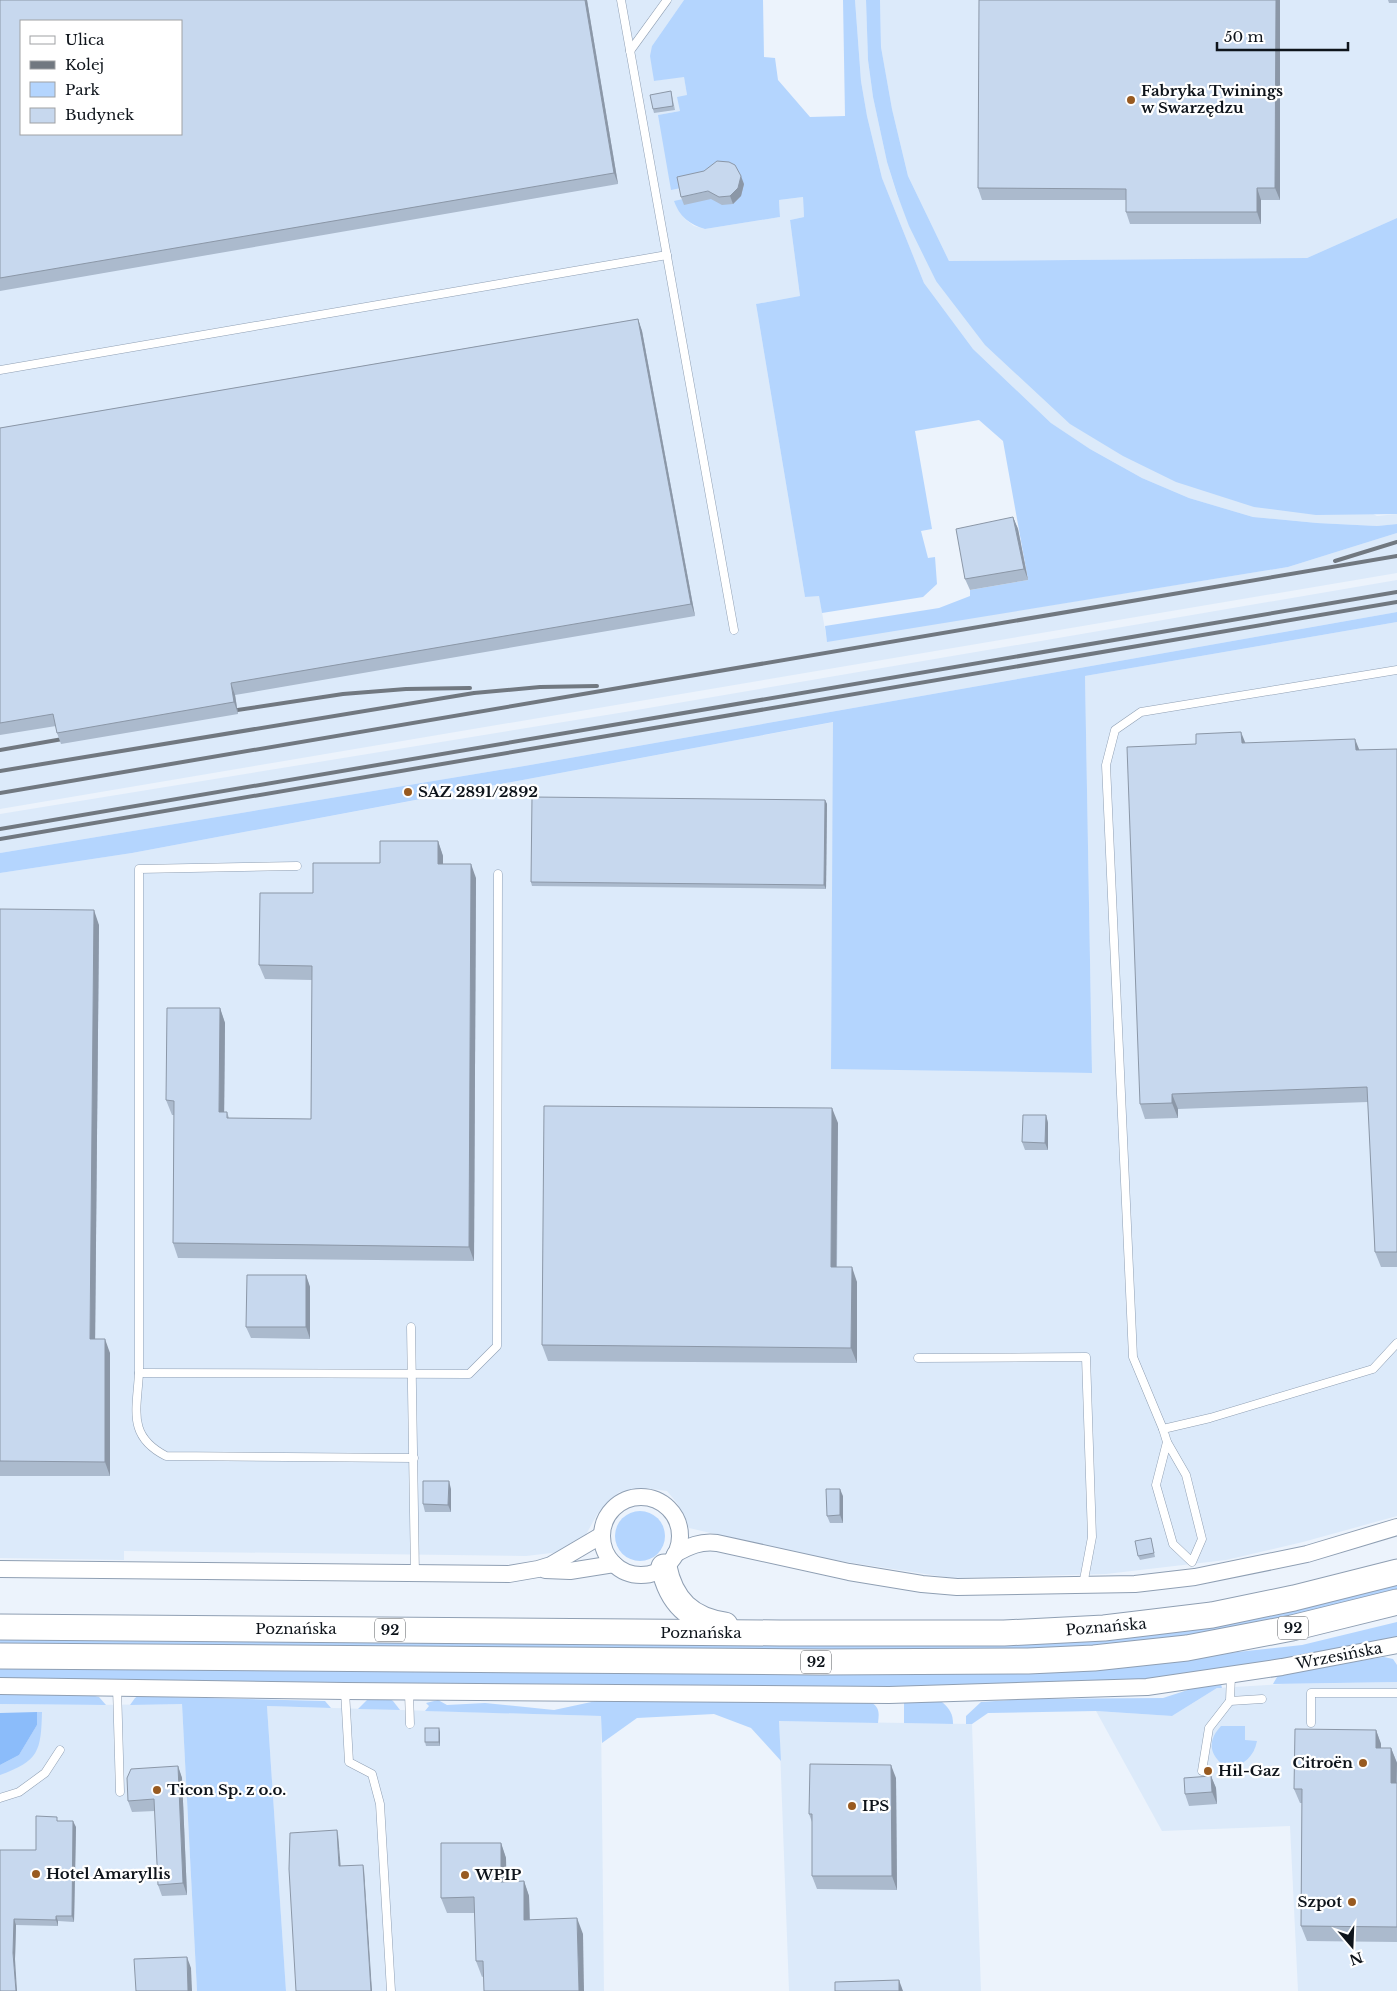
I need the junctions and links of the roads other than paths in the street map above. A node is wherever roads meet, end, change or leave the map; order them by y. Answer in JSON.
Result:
{"nodes":[{"id":1,"x":621,"y":0,"type":"edge"},
{"id":2,"x":667,"y":0,"type":"edge"},
{"id":3,"x":630,"y":50,"type":"junction"},
{"id":4,"x":667,"y":255,"type":"junction"},
{"id":5,"x":0,"y":370,"type":"edge"},
{"id":6,"x":734,"y":630,"type":"dead end"},
{"id":7,"x":1397,"y":670,"type":"edge"},
{"id":8,"x":297,"y":866,"type":"dead end"},
{"id":9,"x":498,"y":874,"type":"dead end"},
{"id":10,"x":411,"y":1327,"type":"dead end"},
{"id":11,"x":1397,"y":1343,"type":"edge"},
{"id":12,"x":918,"y":1358,"type":"dead end"},
{"id":13,"x":139,"y":1373,"type":"junction"},
{"id":14,"x":412,"y":1373,"type":"junction"},
{"id":15,"x":1162,"y":1430,"type":"junction"},
{"id":16,"x":1167,"y":1442,"type":"junction"},
{"id":17,"x":414,"y":1458,"type":"junction"},
{"id":18,"x":1397,"y":1527,"type":"edge"},
{"id":19,"x":602,"y":1535,"type":"junction"},
{"id":20,"x":670,"y":1560,"type":"junction"},
{"id":21,"x":614,"y":1564,"type":"junction"},
{"id":22,"x":0,"y":1569,"type":"edge"},
{"id":23,"x":538,"y":1570,"type":"junction"},
{"id":24,"x":1193,"y":1570,"type":"junction"},
{"id":25,"x":1397,"y":1572,"type":"edge"},
{"id":26,"x":416,"y":1574,"type":"junction"},
{"id":27,"x":1083,"y":1585,"type":"junction"},
{"id":28,"x":1397,"y":1602,"type":"edge"},
{"id":29,"x":0,"y":1627,"type":"edge"},
{"id":30,"x":780,"y":1633,"type":"junction"},
{"id":31,"x":1397,"y":1645,"type":"edge"},
{"id":32,"x":0,"y":1656,"type":"edge"},
{"id":33,"x":1231,"y":1675,"type":"junction"},
{"id":34,"x":0,"y":1686,"type":"edge"},
{"id":35,"x":117,"y":1686,"type":"junction"},
{"id":36,"x":345,"y":1691,"type":"junction"},
{"id":37,"x":409,"y":1692,"type":"junction"},
{"id":38,"x":1397,"y":1692,"type":"edge"},
{"id":39,"x":1262,"y":1699,"type":"dead end"},
{"id":40,"x":1230,"y":1701,"type":"junction"},
{"id":41,"x":1312,"y":1723,"type":"dead end"},
{"id":42,"x":410,"y":1724,"type":"dead end"},
{"id":43,"x":60,"y":1750,"type":"dead end"},
{"id":44,"x":1202,"y":1771,"type":"dead end"},
{"id":45,"x":120,"y":1792,"type":"dead end"},
{"id":46,"x":0,"y":1798,"type":"edge"},
{"id":47,"x":390,"y":1991,"type":"edge"}],
"edges":[{"from":1,"to":3,"type":"lane"},
{"from":2,"to":3,"type":"lane"},
{"from":3,"to":4,"type":"lane"},
{"from":4,"to":5,"type":"lane"},
{"from":4,"to":6,"type":"lane"},
{"from":7,"to":15,"type":"lane"},
{"from":8,"to":13,"type":"lane"},
{"from":9,"to":14,"type":"lane"},
{"from":10,"to":14,"type":"lane"},
{"from":11,"to":15,"type":"lane"},
{"from":12,"to":27,"type":"lane"},
{"from":13,"to":14,"type":"lane"},
{"from":13,"to":17,"type":"lane"},
{"from":14,"to":17,"type":"lane"},
{"from":15,"to":16,"type":"lane"},
{"from":16,"to":24,"type":"lane"},
{"from":16,"to":24,"type":"lane"},
{"from":17,"to":26,"type":"lane"},
{"from":18,"to":24,"type":"street"},
{"from":19,"to":20,"type":"street"},
{"from":19,"to":21,"type":"street"},
{"from":19,"to":23,"type":"street"},
{"from":20,"to":21,"type":"street"},
{"from":20,"to":27,"type":"street"},
{"from":20,"to":30,"type":"main road"},
{"from":21,"to":23,"type":"street"},
{"from":22,"to":26,"type":"street"},
{"from":23,"to":26,"type":"street"},
{"from":24,"to":27,"type":"street"},
{"from":25,"to":30,"type":"main road","name":"Poznańska","number":"92"},
{"from":28,"to":32,"type":"main road","name":"Poznańska","number":"92"},
{"from":29,"to":30,"type":"main road","name":"Poznańska","number":"92"},
{"from":31,"to":33,"type":"street","name":"Wrzesińska"},
{"from":33,"to":37,"type":"street"},
{"from":33,"to":40,"type":"lane"},
{"from":34,"to":35,"type":"street"},
{"from":35,"to":36,"type":"street"},
{"from":35,"to":45,"type":"lane"},
{"from":36,"to":37,"type":"street"},
{"from":36,"to":47,"type":"lane"},
{"from":37,"to":42,"type":"lane"},
{"from":38,"to":41,"type":"lane"},
{"from":39,"to":40,"type":"lane"},
{"from":40,"to":44,"type":"lane"},
{"from":43,"to":46,"type":"lane"}]}
